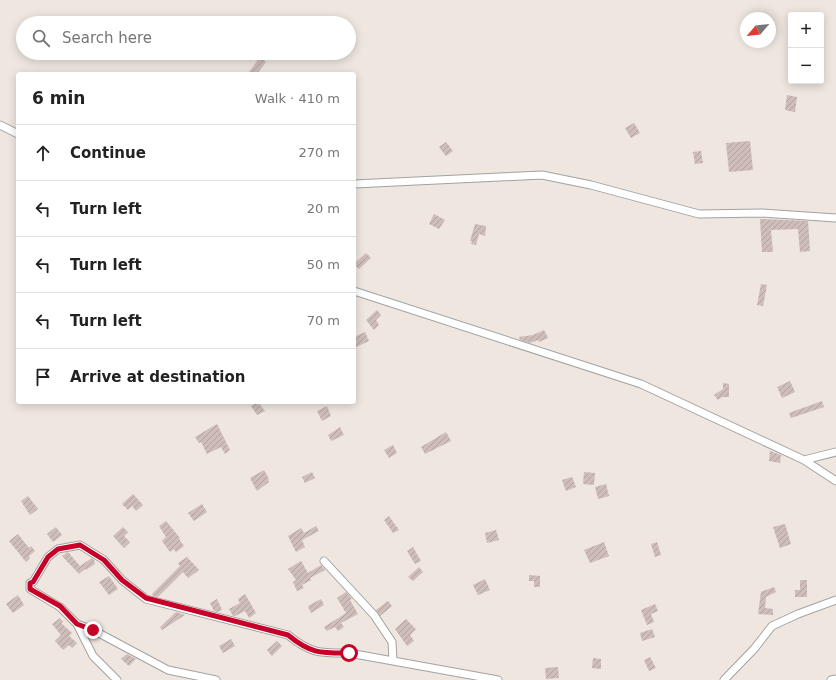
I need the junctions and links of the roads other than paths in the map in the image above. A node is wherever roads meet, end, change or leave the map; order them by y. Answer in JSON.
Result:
{"nodes":[{"id":1,"x":0,"y":125,"type":"edge"},
{"id":2,"x":16,"y":133,"type":"edge"},
{"id":3,"x":356,"y":184,"type":"edge"},
{"id":4,"x":836,"y":218,"type":"edge"},
{"id":5,"x":356,"y":292,"type":"edge"},
{"id":6,"x":836,"y":452,"type":"edge"},
{"id":7,"x":804,"y":460,"type":"junction"},
{"id":8,"x":836,"y":481,"type":"edge"},
{"id":9,"x":324,"y":561,"type":"dead end"},
{"id":10,"x":836,"y":600,"type":"edge"},
{"id":11,"x":77,"y":624,"type":"junction"},
{"id":12,"x":394,"y":660,"type":"junction"},
{"id":13,"x":836,"y":679,"type":"edge"},
{"id":14,"x":116,"y":680,"type":"edge"},
{"id":15,"x":216,"y":680,"type":"edge"},
{"id":16,"x":498,"y":680,"type":"edge"},
{"id":17,"x":724,"y":680,"type":"edge"},
{"id":18,"x":831,"y":680,"type":"edge"}],
"edges":[{"from":1,"to":2,"type":"street"},
{"from":3,"to":4,"type":"street"},
{"from":5,"to":7,"type":"street"},
{"from":6,"to":7,"type":"street"},
{"from":7,"to":8,"type":"street"},
{"from":9,"to":12,"type":"street"},
{"from":10,"to":17,"type":"street"},
{"from":11,"to":12,"type":"street"},
{"from":11,"to":14,"type":"street"},
{"from":11,"to":15,"type":"street"},
{"from":12,"to":16,"type":"street"},
{"from":13,"to":18,"type":"street"}]}
